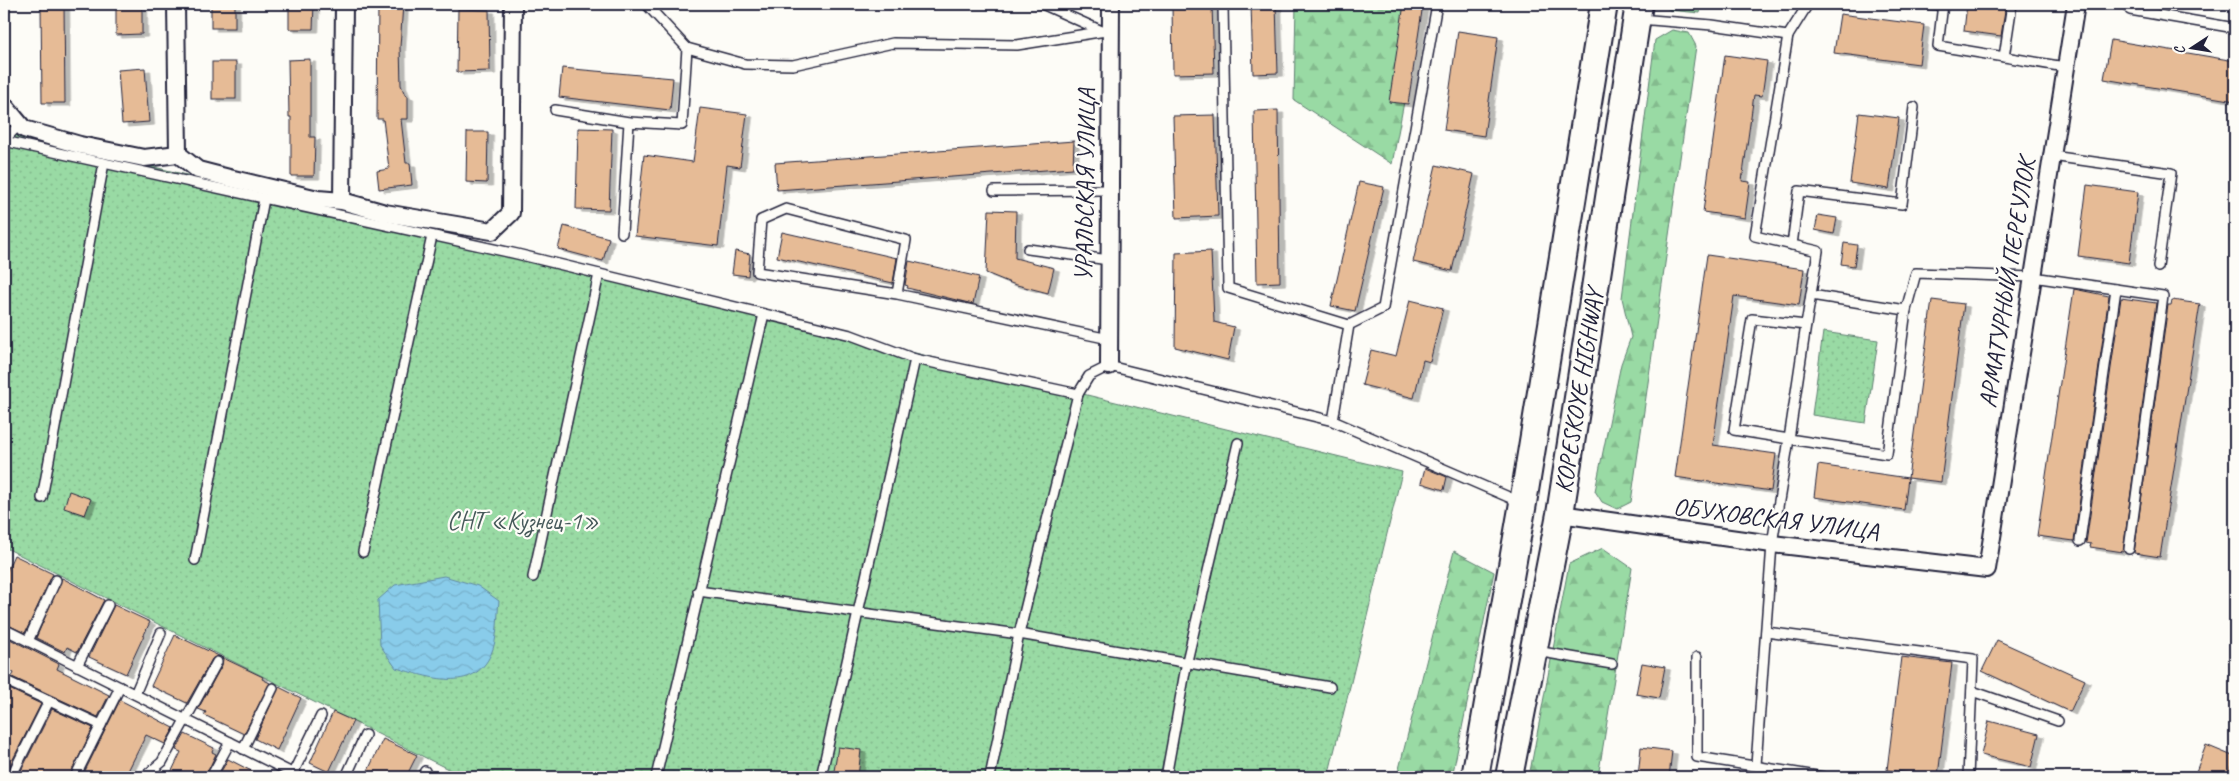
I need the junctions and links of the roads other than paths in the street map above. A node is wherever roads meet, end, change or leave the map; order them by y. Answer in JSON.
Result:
{"nodes":[{"id":1,"x":176,"y":4,"type":"edge"},
{"id":2,"x":344,"y":4,"type":"edge"},
{"id":3,"x":513,"y":4,"type":"edge"},
{"id":4,"x":646,"y":4,"type":"edge"},
{"id":5,"x":1042,"y":4,"type":"edge"},
{"id":6,"x":1111,"y":4,"type":"edge"},
{"id":7,"x":1223,"y":4,"type":"edge"},
{"id":8,"x":1436,"y":4,"type":"edge"},
{"id":9,"x":1604,"y":4,"type":"edge"},
{"id":10,"x":1808,"y":4,"type":"edge"},
{"id":11,"x":1927,"y":4,"type":"edge"},
{"id":12,"x":2012,"y":4,"type":"edge"},
{"id":13,"x":2076,"y":4,"type":"edge"},
{"id":14,"x":2131,"y":4,"type":"edge"},
{"id":15,"x":1943,"y":5,"type":"edge"},
{"id":16,"x":1637,"y":11,"type":"edge"},
{"id":17,"x":2235,"y":28,"type":"edge"},
{"id":18,"x":1107,"y":31,"type":"junction"},
{"id":19,"x":1788,"y":36,"type":"junction"},
{"id":20,"x":687,"y":48,"type":"junction"},
{"id":21,"x":2004,"y":57,"type":"junction"},
{"id":22,"x":2065,"y":67,"type":"junction"},
{"id":23,"x":4,"y":105,"type":"edge"},
{"id":24,"x":1914,"y":107,"type":"dead end"},
{"id":25,"x":554,"y":110,"type":"dead end"},
{"id":26,"x":629,"y":122,"type":"junction"},
{"id":27,"x":20,"y":124,"type":"junction"},
{"id":28,"x":4,"y":140,"type":"edge"},
{"id":29,"x":178,"y":154,"type":"junction"},
{"id":30,"x":2052,"y":156,"type":"junction"},
{"id":31,"x":104,"y":163,"type":"junction"},
{"id":32,"x":1109,"y":190,"type":"junction"},
{"id":33,"x":994,"y":191,"type":"dead end"},
{"id":34,"x":264,"y":198,"type":"junction"},
{"id":35,"x":342,"y":200,"type":"junction"},
{"id":36,"x":622,"y":233,"type":"dead end"},
{"id":37,"x":432,"y":236,"type":"junction"},
{"id":38,"x":1792,"y":245,"type":"junction"},
{"id":39,"x":1028,"y":249,"type":"dead end"},
{"id":40,"x":1108,"y":260,"type":"junction"},
{"id":41,"x":2158,"y":267,"type":"dead end"},
{"id":42,"x":599,"y":274,"type":"junction"},
{"id":43,"x":2033,"y":277,"type":"junction"},
{"id":44,"x":2116,"y":289,"type":"junction"},
{"id":45,"x":897,"y":294,"type":"junction"},
{"id":46,"x":1811,"y":295,"type":"junction"},
{"id":47,"x":1906,"y":310,"type":"junction"},
{"id":48,"x":764,"y":314,"type":"junction"},
{"id":49,"x":1349,"y":325,"type":"junction"},
{"id":50,"x":1806,"y":325,"type":"junction"},
{"id":51,"x":1109,"y":339,"type":"junction"},
{"id":52,"x":916,"y":359,"type":"junction"},
{"id":53,"x":1109,"y":366,"type":"junction"},
{"id":54,"x":1078,"y":394,"type":"junction"},
{"id":55,"x":1333,"y":421,"type":"junction"},
{"id":56,"x":1790,"y":439,"type":"junction"},
{"id":57,"x":1238,"y":443,"type":"dead end"},
{"id":58,"x":42,"y":498,"type":"dead end"},
{"id":59,"x":1523,"y":503,"type":"junction"},
{"id":60,"x":1560,"y":514,"type":"junction"},
{"id":61,"x":2080,"y":542,"type":"dead end"},
{"id":62,"x":1772,"y":544,"type":"junction"},
{"id":63,"x":2128,"y":549,"type":"dead end"},
{"id":64,"x":363,"y":552,"type":"dead end"},
{"id":65,"x":195,"y":560,"type":"dead end"},
{"id":66,"x":1987,"y":569,"type":"joint"},
{"id":67,"x":532,"y":577,"type":"dead end"},
{"id":68,"x":56,"y":580,"type":"dead end"},
{"id":69,"x":698,"y":591,"type":"junction"},
{"id":70,"x":108,"y":605,"type":"dead end"},
{"id":71,"x":858,"y":614,"type":"junction"},
{"id":72,"x":4,"y":629,"type":"edge"},
{"id":73,"x":1766,"y":632,"type":"junction"},
{"id":74,"x":161,"y":633,"type":"dead end"},
{"id":75,"x":1020,"y":634,"type":"junction"},
{"id":76,"x":28,"y":641,"type":"junction"},
{"id":77,"x":1533,"y":651,"type":"junction"},
{"id":78,"x":1697,"y":657,"type":"dead end"},
{"id":79,"x":1187,"y":661,"type":"junction"},
{"id":80,"x":217,"y":662,"type":"dead end"},
{"id":81,"x":1612,"y":664,"type":"dead end"},
{"id":82,"x":77,"y":666,"type":"junction"},
{"id":83,"x":4,"y":680,"type":"edge"},
{"id":84,"x":120,"y":687,"type":"junction"},
{"id":85,"x":1330,"y":687,"type":"dead end"},
{"id":86,"x":272,"y":688,"type":"dead end"},
{"id":87,"x":1972,"y":691,"type":"junction"},
{"id":88,"x":134,"y":694,"type":"junction"},
{"id":89,"x":49,"y":701,"type":"junction"},
{"id":90,"x":321,"y":716,"type":"dead end"},
{"id":91,"x":186,"y":720,"type":"junction"},
{"id":92,"x":2058,"y":721,"type":"dead end"},
{"id":93,"x":101,"y":725,"type":"junction"},
{"id":94,"x":365,"y":736,"type":"dead end"},
{"id":95,"x":230,"y":742,"type":"junction"},
{"id":96,"x":244,"y":749,"type":"junction"},
{"id":97,"x":1756,"y":765,"type":"junction"},
{"id":98,"x":295,"y":776,"type":"edge"},
{"id":99,"x":11,"y":777,"type":"edge"},
{"id":100,"x":75,"y":777,"type":"edge"},
{"id":101,"x":144,"y":777,"type":"edge"},
{"id":102,"x":211,"y":777,"type":"edge"},
{"id":103,"x":346,"y":777,"type":"edge"},
{"id":104,"x":656,"y":777,"type":"edge"},
{"id":105,"x":821,"y":777,"type":"edge"},
{"id":106,"x":990,"y":777,"type":"edge"},
{"id":107,"x":1166,"y":777,"type":"edge"},
{"id":108,"x":1474,"y":777,"type":"edge"},
{"id":109,"x":1509,"y":777,"type":"edge"},
{"id":110,"x":1823,"y":777,"type":"edge"},
{"id":111,"x":1968,"y":777,"type":"edge"}],
"edges":[{"from":1,"to":29,"type":"street"},
{"from":2,"to":35,"type":"street"},
{"from":3,"to":35,"type":"street"},
{"from":4,"to":20,"type":"lane"},
{"from":5,"to":18,"type":"lane"},
{"from":6,"to":18,"type":"street","name":"УРАЛЬСКАЯ УЛИЦА"},
{"from":7,"to":49,"type":"lane"},
{"from":8,"to":49,"type":"lane"},
{"from":9,"to":59,"type":"main road","name":"KOPESKOYE HIGHWAY"},
{"from":10,"to":19,"type":"lane"},
{"from":11,"to":15,"type":"lane"},
{"from":12,"to":21,"type":"lane"},
{"from":13,"to":22,"type":"street","name":"АРМАТУРНЫЙ ПЕРЕУЛОК"},
{"from":14,"to":17,"type":"lane"},
{"from":15,"to":21,"type":"lane"},
{"from":16,"to":19,"type":"lane"},
{"from":16,"to":60,"type":"main road","name":"KOPESKOYE HIGHWAY"},
{"from":18,"to":20,"type":"lane"},
{"from":18,"to":32,"type":"street","name":"УРАЛЬСКАЯ УЛИЦА"},
{"from":19,"to":38,"type":"lane"},
{"from":20,"to":26,"type":"lane"},
{"from":21,"to":22,"type":"lane"},
{"from":22,"to":30,"type":"street","name":"АРМАТУРНЫЙ ПЕРЕУЛОК"},
{"from":23,"to":27,"type":"street"},
{"from":24,"to":38,"type":"lane"},
{"from":25,"to":26,"type":"lane"},
{"from":26,"to":36,"type":"lane"},
{"from":27,"to":28,"type":"lane"},
{"from":27,"to":29,"type":"street"},
{"from":28,"to":31,"type":"lane"},
{"from":29,"to":35,"type":"street"},
{"from":30,"to":41,"type":"lane"},
{"from":30,"to":43,"type":"street","name":"АРМАТУРНЫЙ ПЕРЕУЛОК"},
{"from":31,"to":34,"type":"lane"},
{"from":31,"to":58,"type":"lane"},
{"from":32,"to":33,"type":"lane"},
{"from":32,"to":40,"type":"street","name":"УРАЛЬСКАЯ УЛИЦА"},
{"from":34,"to":37,"type":"lane"},
{"from":34,"to":65,"type":"lane"},
{"from":37,"to":42,"type":"lane"},
{"from":37,"to":64,"type":"lane"},
{"from":38,"to":46,"type":"lane"},
{"from":39,"to":40,"type":"lane"},
{"from":40,"to":51,"type":"street","name":"УРАЛЬСКАЯ УЛИЦА"},
{"from":42,"to":48,"type":"lane"},
{"from":42,"to":67,"type":"lane"},
{"from":43,"to":44,"type":"lane"},
{"from":43,"to":47,"type":"lane"},
{"from":43,"to":66,"type":"street","name":"АРМАТУРНЫЙ ПЕРЕУЛОК"},
{"from":44,"to":61,"type":"lane"},
{"from":44,"to":63,"type":"lane"},
{"from":45,"to":45,"type":"lane"},
{"from":45,"to":51,"type":"lane"},
{"from":46,"to":47,"type":"lane"},
{"from":46,"to":50,"type":"lane"},
{"from":47,"to":56,"type":"lane"},
{"from":48,"to":52,"type":"lane"},
{"from":48,"to":69,"type":"lane"},
{"from":49,"to":55,"type":"lane"},
{"from":50,"to":56,"type":"lane"},
{"from":50,"to":56,"type":"lane"},
{"from":51,"to":53,"type":"street","name":"УРАЛЬСКАЯ УЛИЦА"},
{"from":52,"to":54,"type":"lane"},
{"from":52,"to":71,"type":"lane"},
{"from":53,"to":54,"type":"lane"},
{"from":53,"to":55,"type":"lane"},
{"from":54,"to":75,"type":"lane"},
{"from":55,"to":59,"type":"lane"},
{"from":56,"to":62,"type":"lane"},
{"from":57,"to":79,"type":"lane"},
{"from":59,"to":60,"type":"main road"},
{"from":59,"to":108,"type":"main road","name":"KOPESKOYE HIGHWAY"},
{"from":60,"to":62,"type":"street","name":"ОБУХОВСКАЯ УЛИЦА"},
{"from":60,"to":77,"type":"main road","name":"KOPESKOYE HIGHWAY"},
{"from":62,"to":66,"type":"street","name":"ОБУХОВСКАЯ УЛИЦА"},
{"from":62,"to":73,"type":"lane"},
{"from":68,"to":76,"type":"lane"},
{"from":69,"to":71,"type":"lane"},
{"from":69,"to":104,"type":"lane"},
{"from":70,"to":82,"type":"lane"},
{"from":71,"to":75,"type":"lane"},
{"from":71,"to":105,"type":"lane"},
{"from":72,"to":76,"type":"lane"},
{"from":73,"to":87,"type":"lane"},
{"from":73,"to":97,"type":"lane"},
{"from":74,"to":88,"type":"lane"},
{"from":75,"to":79,"type":"lane"},
{"from":75,"to":106,"type":"lane"},
{"from":76,"to":82,"type":"lane"},
{"from":77,"to":81,"type":"lane"},
{"from":77,"to":109,"type":"main road","name":"KOPESKOYE HIGHWAY"},
{"from":78,"to":97,"type":"lane"},
{"from":79,"to":85,"type":"lane"},
{"from":79,"to":107,"type":"lane"},
{"from":80,"to":91,"type":"lane"},
{"from":82,"to":84,"type":"lane"},
{"from":83,"to":89,"type":"lane"},
{"from":84,"to":88,"type":"lane"},
{"from":84,"to":93,"type":"lane"},
{"from":86,"to":96,"type":"lane"},
{"from":87,"to":92,"type":"lane"},
{"from":87,"to":111,"type":"lane"},
{"from":88,"to":91,"type":"lane"},
{"from":89,"to":93,"type":"lane"},
{"from":89,"to":99,"type":"lane"},
{"from":90,"to":98,"type":"lane"},
{"from":91,"to":95,"type":"lane"},
{"from":91,"to":101,"type":"lane"},
{"from":93,"to":100,"type":"lane"},
{"from":94,"to":103,"type":"lane"},
{"from":95,"to":96,"type":"lane"},
{"from":95,"to":102,"type":"lane"},
{"from":96,"to":98,"type":"lane"},
{"from":97,"to":110,"type":"lane"}]}
